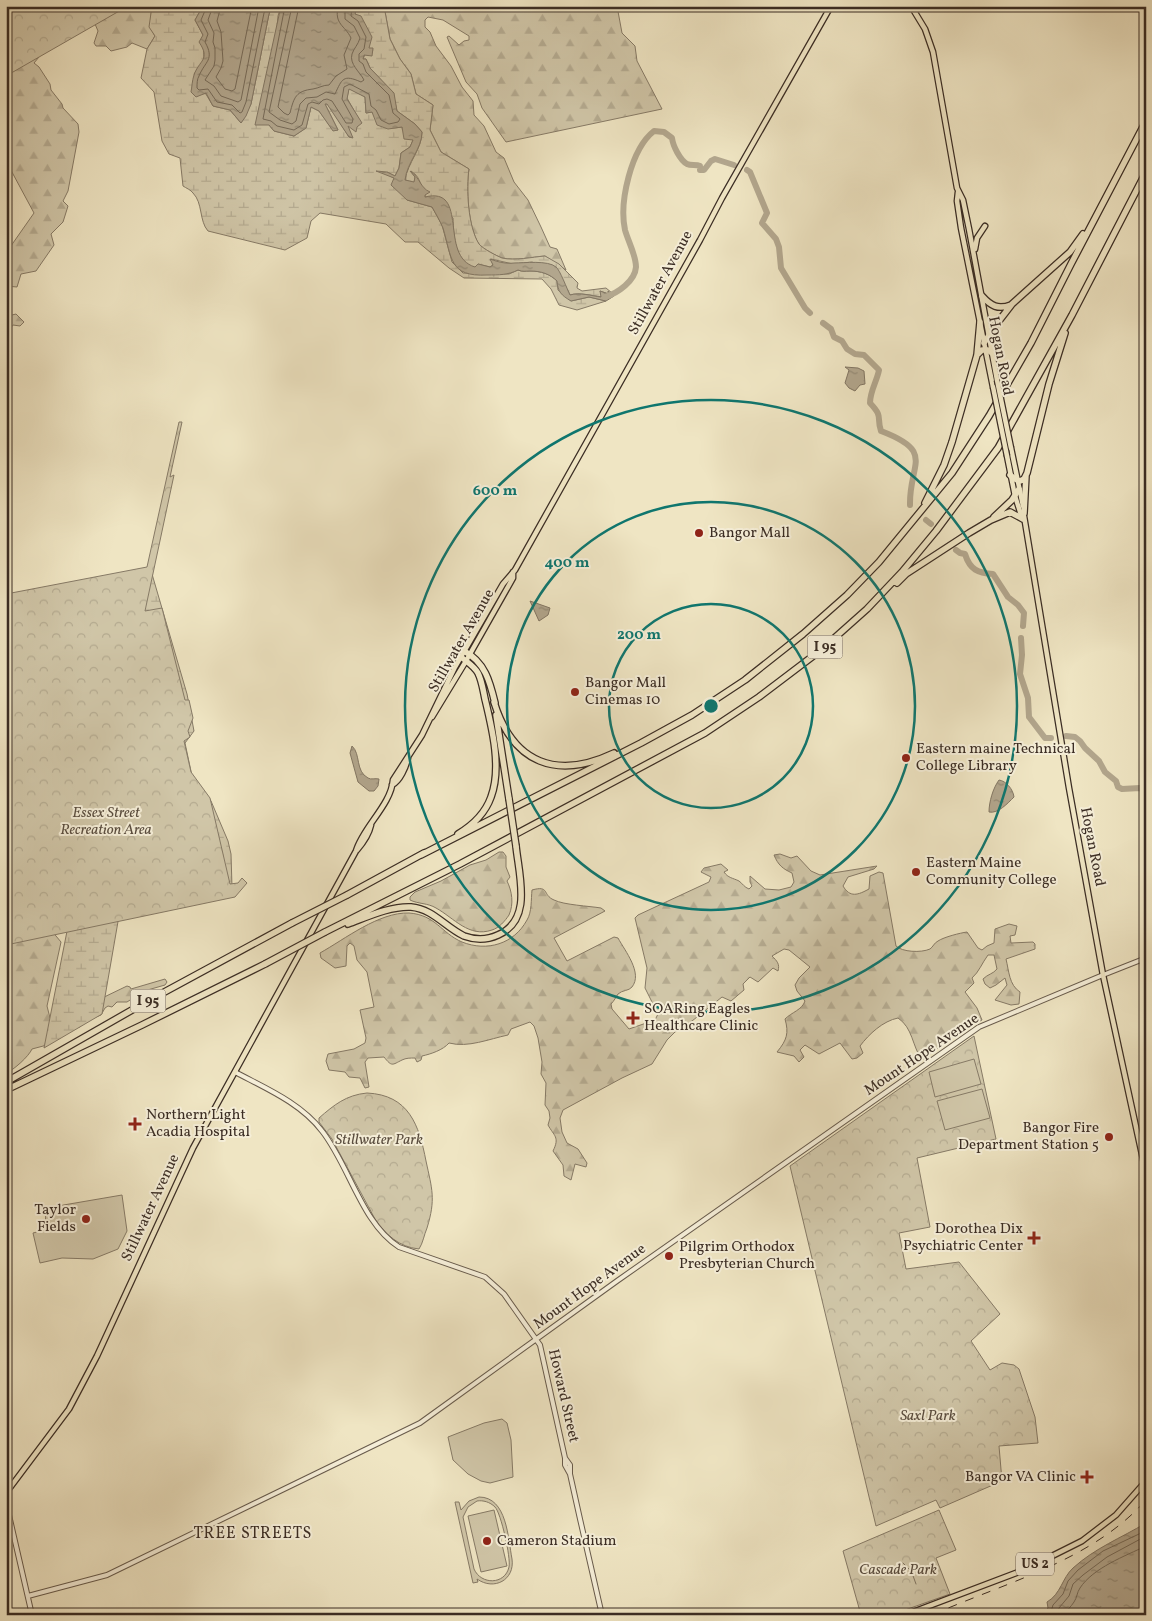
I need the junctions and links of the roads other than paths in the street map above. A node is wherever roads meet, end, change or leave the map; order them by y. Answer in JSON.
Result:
{"nodes":[{"id":1,"x":832,"y":6,"type":"edge"},
{"id":2,"x":911,"y":6,"type":"edge"},
{"id":3,"x":1146,"y":121,"type":"edge"},
{"id":4,"x":1146,"y":172,"type":"edge"},
{"id":5,"x":958,"y":192,"type":"junction"},
{"id":6,"x":1096,"y":216,"type":"junction"},
{"id":7,"x":985,"y":226,"type":"dead end"},
{"id":8,"x":974,"y":255,"type":"junction"},
{"id":9,"x":982,"y":296,"type":"junction"},
{"id":10,"x":1012,"y":304,"type":"junction"},
{"id":11,"x":1072,"y":315,"type":"junction"},
{"id":12,"x":980,"y":322,"type":"junction"},
{"id":13,"x":989,"y":335,"type":"junction"},
{"id":14,"x":987,"y":349,"type":"junction"},
{"id":15,"x":977,"y":355,"type":"junction"},
{"id":16,"x":1026,"y":474,"type":"junction"},
{"id":17,"x":1010,"y":475,"type":"junction"},
{"id":18,"x":1018,"y":481,"type":"junction"},
{"id":19,"x":1019,"y":489,"type":"junction"},
{"id":20,"x":1015,"y":496,"type":"junction"},
{"id":21,"x":924,"y":508,"type":"junction"},
{"id":22,"x":1024,"y":519,"type":"junction"},
{"id":23,"x":991,"y":520,"type":"junction"},
{"id":24,"x":867,"y":609,"type":"junction"},
{"id":25,"x":465,"y":656,"type":"junction"},
{"id":26,"x":494,"y":702,"type":"junction"},
{"id":27,"x":675,"y":724,"type":"junction"},
{"id":28,"x":421,"y":855,"type":"junction"},
{"id":29,"x":325,"y":932,"type":"junction"},
{"id":30,"x":1146,"y":958,"type":"edge"},
{"id":31,"x":1103,"y":974,"type":"junction"},
{"id":32,"x":235,"y":1072,"type":"junction"},
{"id":33,"x":6,"y":1082,"type":"edge"},
{"id":34,"x":6,"y":1090,"type":"edge"},
{"id":35,"x":1146,"y":1173,"type":"edge"},
{"id":36,"x":536,"y":1340,"type":"junction"},
{"id":37,"x":1146,"y":1481,"type":"edge"},
{"id":38,"x":6,"y":1493,"type":"edge"},
{"id":39,"x":6,"y":1502,"type":"edge"},
{"id":40,"x":28,"y":1596,"type":"junction"},
{"id":41,"x":32,"y":1615,"type":"edge"},
{"id":42,"x":602,"y":1615,"type":"edge"},
{"id":43,"x":905,"y":1615,"type":"edge"}],
"edges":[{"from":1,"to":25,"type":"main road","name":"Stillwater Avenue"},
{"from":2,"to":5,"type":"main road","name":"Hogan Road"},
{"from":3,"to":6,"type":"highway","number":"I 95"},
{"from":4,"to":11,"type":"highway","number":"I 95"},
{"from":5,"to":8,"type":"main road","name":"Hogan Road"},
{"from":5,"to":12,"type":"main road","name":"Hogan Road"},
{"from":6,"to":10,"type":"highway"},
{"from":6,"to":21,"type":"highway","number":"I 95"},
{"from":7,"to":8,"type":"main road"},
{"from":8,"to":9,"type":"main road","name":"Hogan Road"},
{"from":9,"to":10,"type":"highway"},
{"from":9,"to":13,"type":"main road","name":"Hogan Road"},
{"from":10,"to":13,"type":"highway"},
{"from":11,"to":16,"type":"highway"},
{"from":11,"to":24,"type":"highway","number":"I 95"},
{"from":12,"to":14,"type":"main road","name":"Hogan Road"},
{"from":12,"to":15,"type":"highway"},
{"from":13,"to":14,"type":"highway"},
{"from":13,"to":14,"type":"main road","name":"Hogan Road"},
{"from":14,"to":15,"type":"highway"},
{"from":14,"to":17,"type":"main road","name":"Hogan Road","bridge":true},
{"from":14,"to":18,"type":"main road","name":"Hogan Road","bridge":true},
{"from":15,"to":21,"type":"highway"},
{"from":16,"to":18,"type":"highway"},
{"from":16,"to":22,"type":"highway"},
{"from":17,"to":18,"type":"highway"},
{"from":17,"to":20,"type":"main road","name":"Hogan Road"},
{"from":18,"to":19,"type":"main road","name":"Hogan Road"},
{"from":19,"to":20,"type":"highway"},
{"from":19,"to":22,"type":"main road","name":"Hogan Road"},
{"from":20,"to":22,"type":"main road","name":"Hogan Road"},
{"from":20,"to":23,"type":"highway"},
{"from":21,"to":27,"type":"highway","number":"I 95"},
{"from":22,"to":23,"type":"highway"},
{"from":22,"to":31,"type":"main road","name":"Hogan Road"},
{"from":23,"to":24,"type":"highway"},
{"from":24,"to":29,"type":"highway","number":"I 95"},
{"from":25,"to":26,"type":"highway"},
{"from":25,"to":28,"type":"highway"},
{"from":25,"to":32,"type":"main road","name":"Stillwater Avenue"},
{"from":26,"to":27,"type":"highway"},
{"from":26,"to":29,"type":"highway","bridge":true},
{"from":27,"to":28,"type":"highway","number":"I 95"},
{"from":28,"to":33,"type":"highway","number":"I 95","bridge":true},
{"from":29,"to":34,"type":"highway","number":"I 95","bridge":true},
{"from":30,"to":31,"type":"street","name":"Mount Hope Avenue"},
{"from":31,"to":35,"type":"main road","name":"Hogan Road"},
{"from":31,"to":36,"type":"street","name":"Mount Hope Avenue"},
{"from":32,"to":36,"type":"street","name":"Howard Street"},
{"from":32,"to":38,"type":"main road","name":"Stillwater Avenue"},
{"from":36,"to":40,"type":"street","name":"Mount Hope Avenue"},
{"from":36,"to":42,"type":"street","name":"Howard Street"},
{"from":37,"to":43,"type":"main road","number":"US 2"},
{"from":39,"to":40,"type":"street"},
{"from":40,"to":41,"type":"street"}]}
